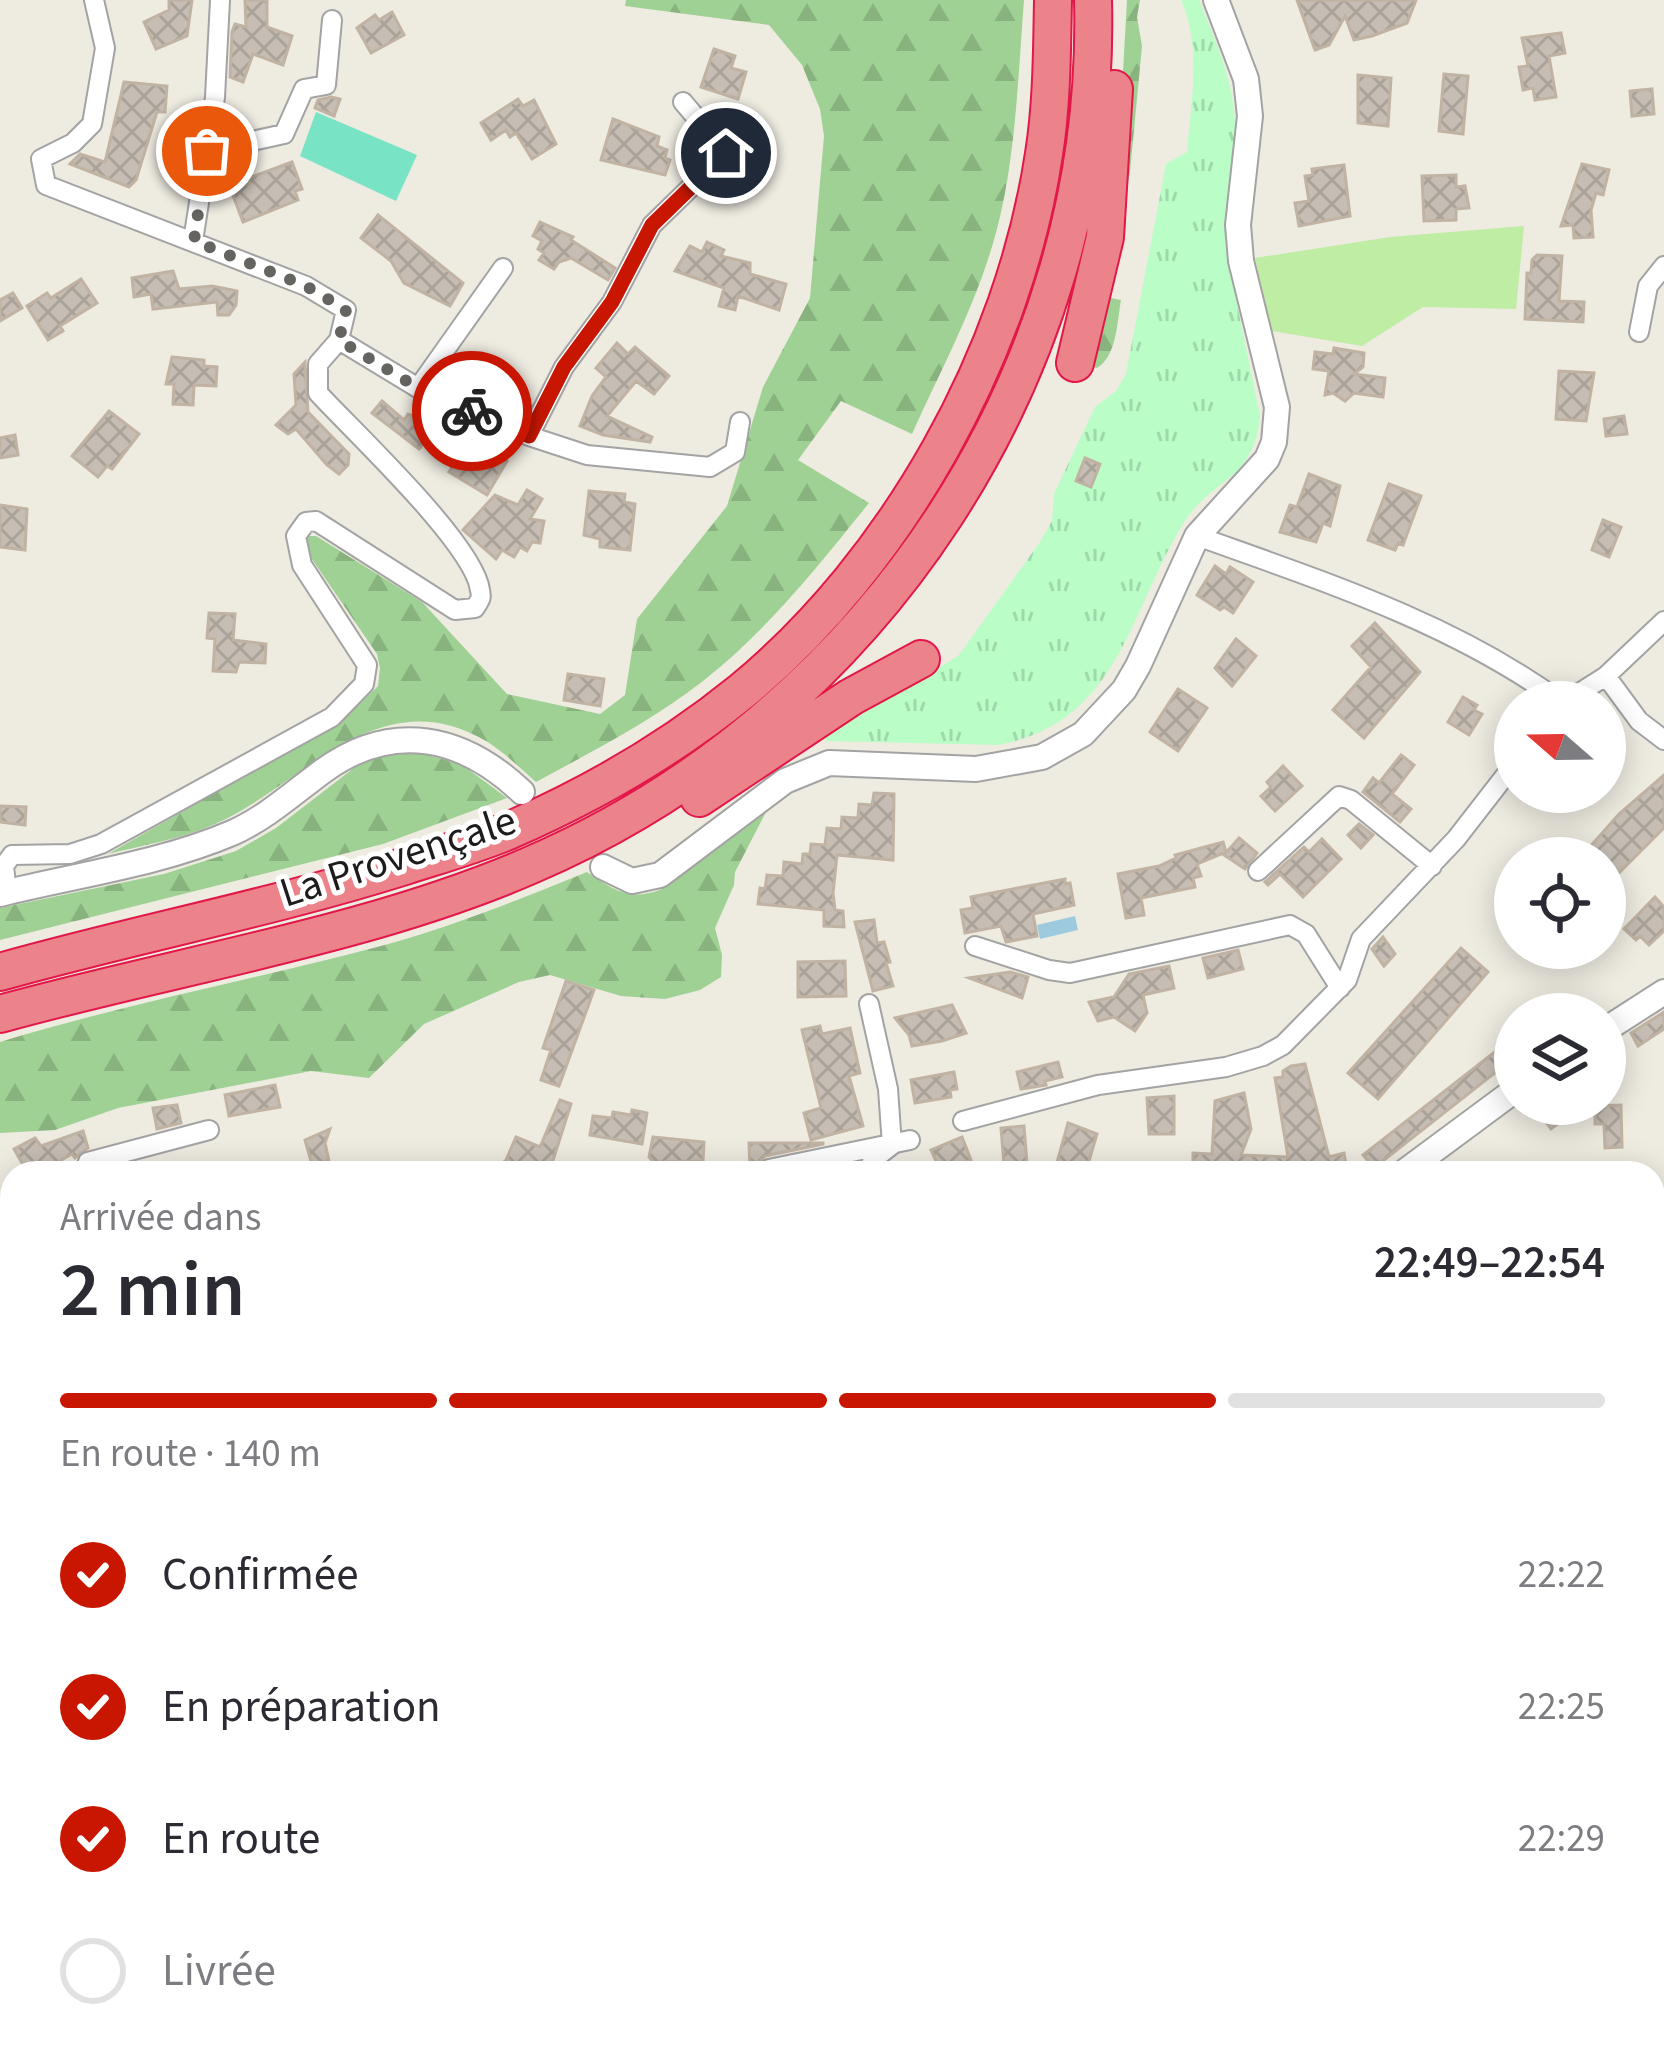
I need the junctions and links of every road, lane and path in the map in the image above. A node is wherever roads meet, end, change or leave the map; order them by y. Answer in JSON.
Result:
{"nodes":[{"id":1,"x":94,"y":0,"type":"edge"},
{"id":2,"x":220,"y":0,"type":"edge"},
{"id":3,"x":1053,"y":0,"type":"edge"},
{"id":4,"x":1093,"y":0,"type":"edge"},
{"id":5,"x":1113,"y":0,"type":"edge"},
{"id":6,"x":1216,"y":0,"type":"edge"},
{"id":7,"x":332,"y":20,"type":"dead end"},
{"id":8,"x":683,"y":102,"type":"dead end"},
{"id":9,"x":207,"y":151,"type":"junction"},
{"id":10,"x":194,"y":241,"type":"junction"},
{"id":11,"x":1664,"y":266,"type":"edge"},
{"id":12,"x":503,"y":268,"type":"dead end"},
{"id":13,"x":1640,"y":332,"type":"dead end"},
{"id":14,"x":339,"y":340,"type":"junction"},
{"id":15,"x":1076,"y":363,"type":"dead end"},
{"id":16,"x":418,"y":388,"type":"junction"},
{"id":17,"x":740,"y":422,"type":"dead end"},
{"id":18,"x":529,"y":436,"type":"junction"},
{"id":19,"x":1197,"y":536,"type":"junction"},
{"id":20,"x":1664,"y":621,"type":"edge"},
{"id":21,"x":922,"y":659,"type":"dead end"},
{"id":22,"x":1606,"y":676,"type":"junction"},
{"id":23,"x":1529,"y":681,"type":"edge"},
{"id":24,"x":1598,"y":681,"type":"edge"},
{"id":25,"x":1664,"y":740,"type":"edge"},
{"id":26,"x":522,"y":792,"type":"dead end"},
{"id":27,"x":1494,"y":792,"type":"edge"},
{"id":28,"x":534,"y":864,"type":"junction"},
{"id":29,"x":1432,"y":866,"type":"junction"},
{"id":30,"x":603,"y":867,"type":"dead end"},
{"id":31,"x":1258,"y":871,"type":"dead end"},
{"id":32,"x":4,"y":893,"type":"edge"},
{"id":33,"x":975,"y":946,"type":"dead end"},
{"id":34,"x":0,"y":972,"type":"edge"},
{"id":35,"x":1340,"y":988,"type":"junction"},
{"id":36,"x":1664,"y":992,"type":"edge"},
{"id":37,"x":868,"y":1004,"type":"dead end"},
{"id":38,"x":0,"y":1014,"type":"edge"},
{"id":39,"x":1626,"y":1016,"type":"edge"},
{"id":40,"x":1494,"y":1106,"type":"edge"},
{"id":41,"x":963,"y":1121,"type":"dead end"},
{"id":42,"x":209,"y":1130,"type":"dead end"},
{"id":43,"x":901,"y":1143,"type":"junction"},
{"id":44,"x":92,"y":1161,"type":"edge"},
{"id":45,"x":803,"y":1161,"type":"edge"},
{"id":46,"x":873,"y":1161,"type":"edge"},
{"id":47,"x":1419,"y":1161,"type":"edge"}],
"edges":[{"from":1,"to":10,"type":"street"},
{"from":2,"to":9,"type":"street"},
{"from":3,"to":34,"type":"highway","name":"La Provençale"},
{"from":4,"to":28,"type":"highway","name":"La Provençale"},
{"from":5,"to":15,"type":"highway"},
{"from":6,"to":19,"type":"street"},
{"from":7,"to":9,"type":"street"},
{"from":8,"to":18,"type":"street"},
{"from":9,"to":10,"type":"street"},
{"from":10,"to":14,"type":"street"},
{"from":11,"to":13,"type":"street"},
{"from":12,"to":16,"type":"street"},
{"from":14,"to":16,"type":"street"},
{"from":14,"to":32,"type":"street"},
{"from":16,"to":18,"type":"street"},
{"from":17,"to":18,"type":"street"},
{"from":19,"to":23,"type":"street"},
{"from":19,"to":30,"type":"street"},
{"from":20,"to":22,"type":"street"},
{"from":21,"to":28,"type":"highway"},
{"from":22,"to":24,"type":"street"},
{"from":22,"to":25,"type":"street"},
{"from":26,"to":32,"type":"street"},
{"from":27,"to":29,"type":"street"},
{"from":28,"to":38,"type":"highway","name":"La Provençale"},
{"from":29,"to":31,"type":"street"},
{"from":29,"to":35,"type":"street"},
{"from":33,"to":35,"type":"street"},
{"from":35,"to":41,"type":"street"},
{"from":36,"to":39,"type":"street"},
{"from":37,"to":43,"type":"street"},
{"from":40,"to":47,"type":"street"},
{"from":42,"to":44,"type":"street"},
{"from":43,"to":45,"type":"street"},
{"from":43,"to":46,"type":"street"}]}
